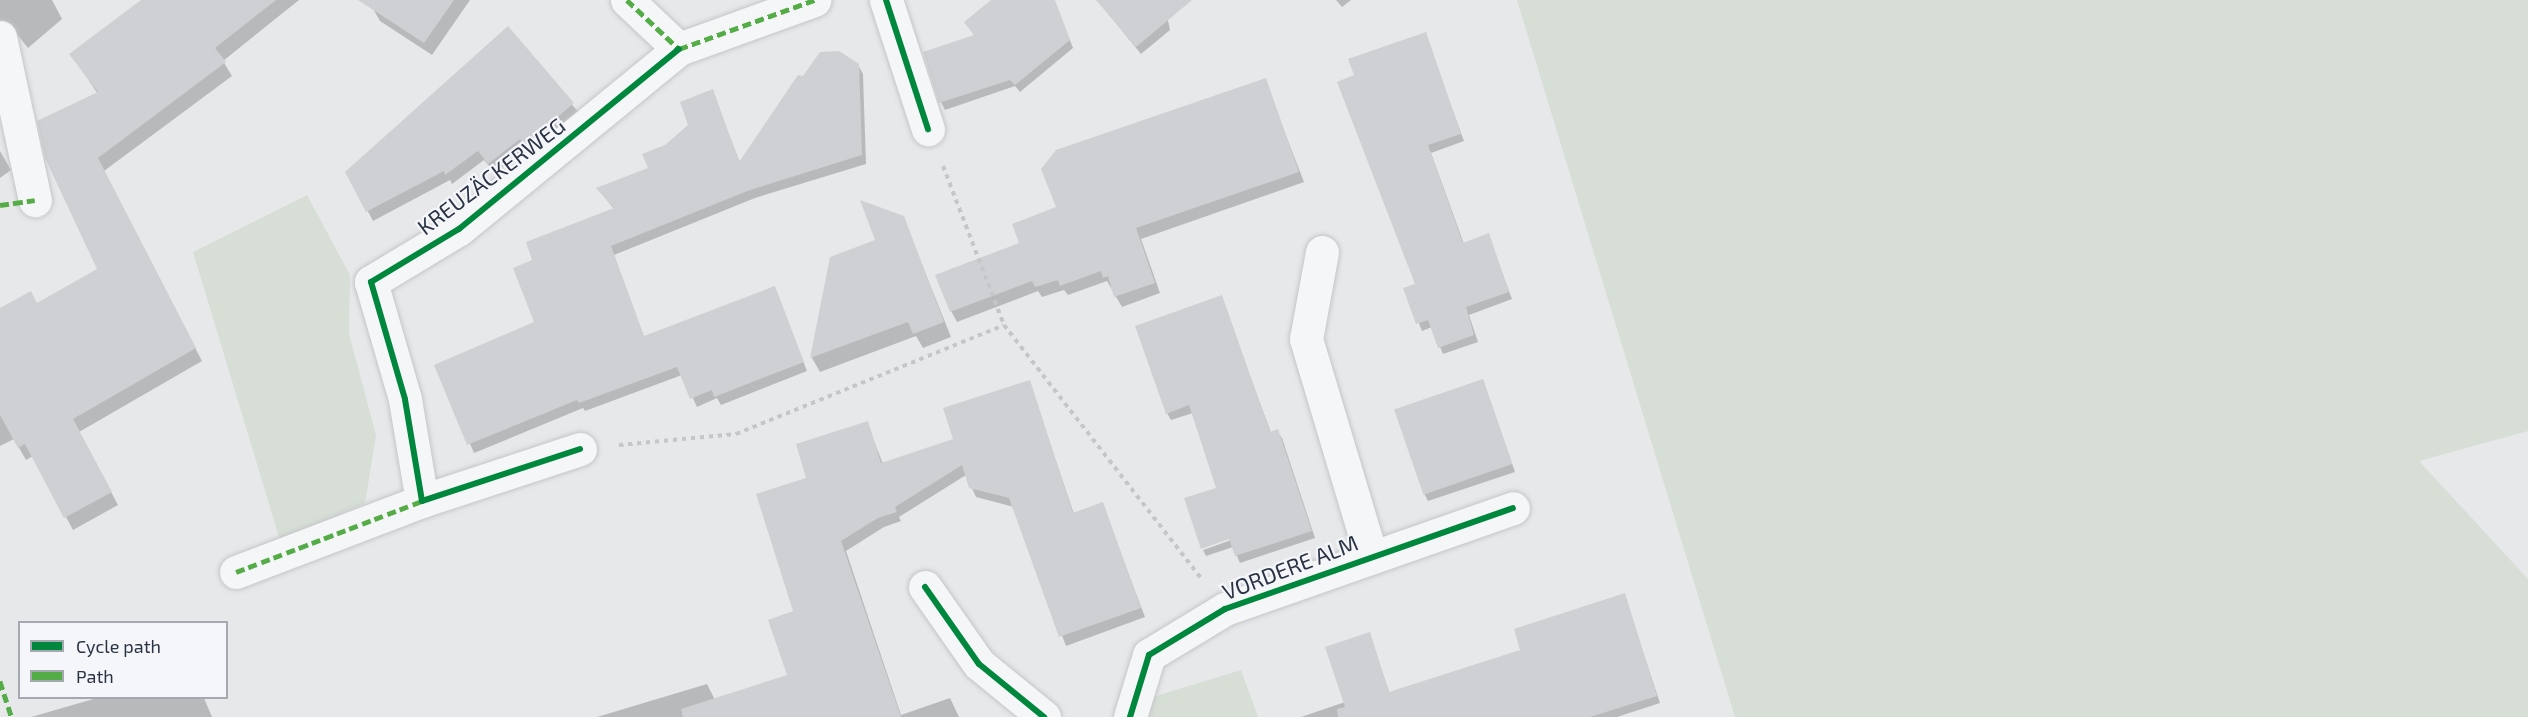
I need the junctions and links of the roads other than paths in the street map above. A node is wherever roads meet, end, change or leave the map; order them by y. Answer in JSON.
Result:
{"nodes":[{"id":1,"x":627,"y":0,"type":"edge"},
{"id":2,"x":814,"y":0,"type":"edge"},
{"id":3,"x":886,"y":0,"type":"edge"},
{"id":4,"x":0,"y":37,"type":"edge"},
{"id":5,"x":680,"y":49,"type":"junction"},
{"id":6,"x":928,"y":129,"type":"road end"},
{"id":7,"x":35,"y":200,"type":"dead end"},
{"id":8,"x":1322,"y":252,"type":"dead end"},
{"id":9,"x":580,"y":449,"type":"road end"},
{"id":10,"x":422,"y":501,"type":"junction"},
{"id":11,"x":1513,"y":508,"type":"dead end"},
{"id":12,"x":1371,"y":556,"type":"junction"},
{"id":13,"x":236,"y":572,"type":"dead end"},
{"id":14,"x":925,"y":587,"type":"dead end"},
{"id":15,"x":1044,"y":717,"type":"edge"},
{"id":16,"x":1130,"y":717,"type":"edge"}],
"edges":[{"from":1,"to":5,"type":"street"},
{"from":2,"to":5,"type":"street","name":"KREUZÄCKERWEG"},
{"from":3,"to":6,"type":"street"},
{"from":4,"to":7,"type":"street"},
{"from":5,"to":10,"type":"street","name":"KREUZÄCKERWEG"},
{"from":8,"to":12,"type":"street","name":"VORDERE ALM"},
{"from":9,"to":10,"type":"street"},
{"from":10,"to":13,"type":"street"},
{"from":11,"to":12,"type":"street","name":"VORDERE ALM"},
{"from":12,"to":16,"type":"street","name":"VORDERE ALM"},
{"from":14,"to":15,"type":"street"}]}
